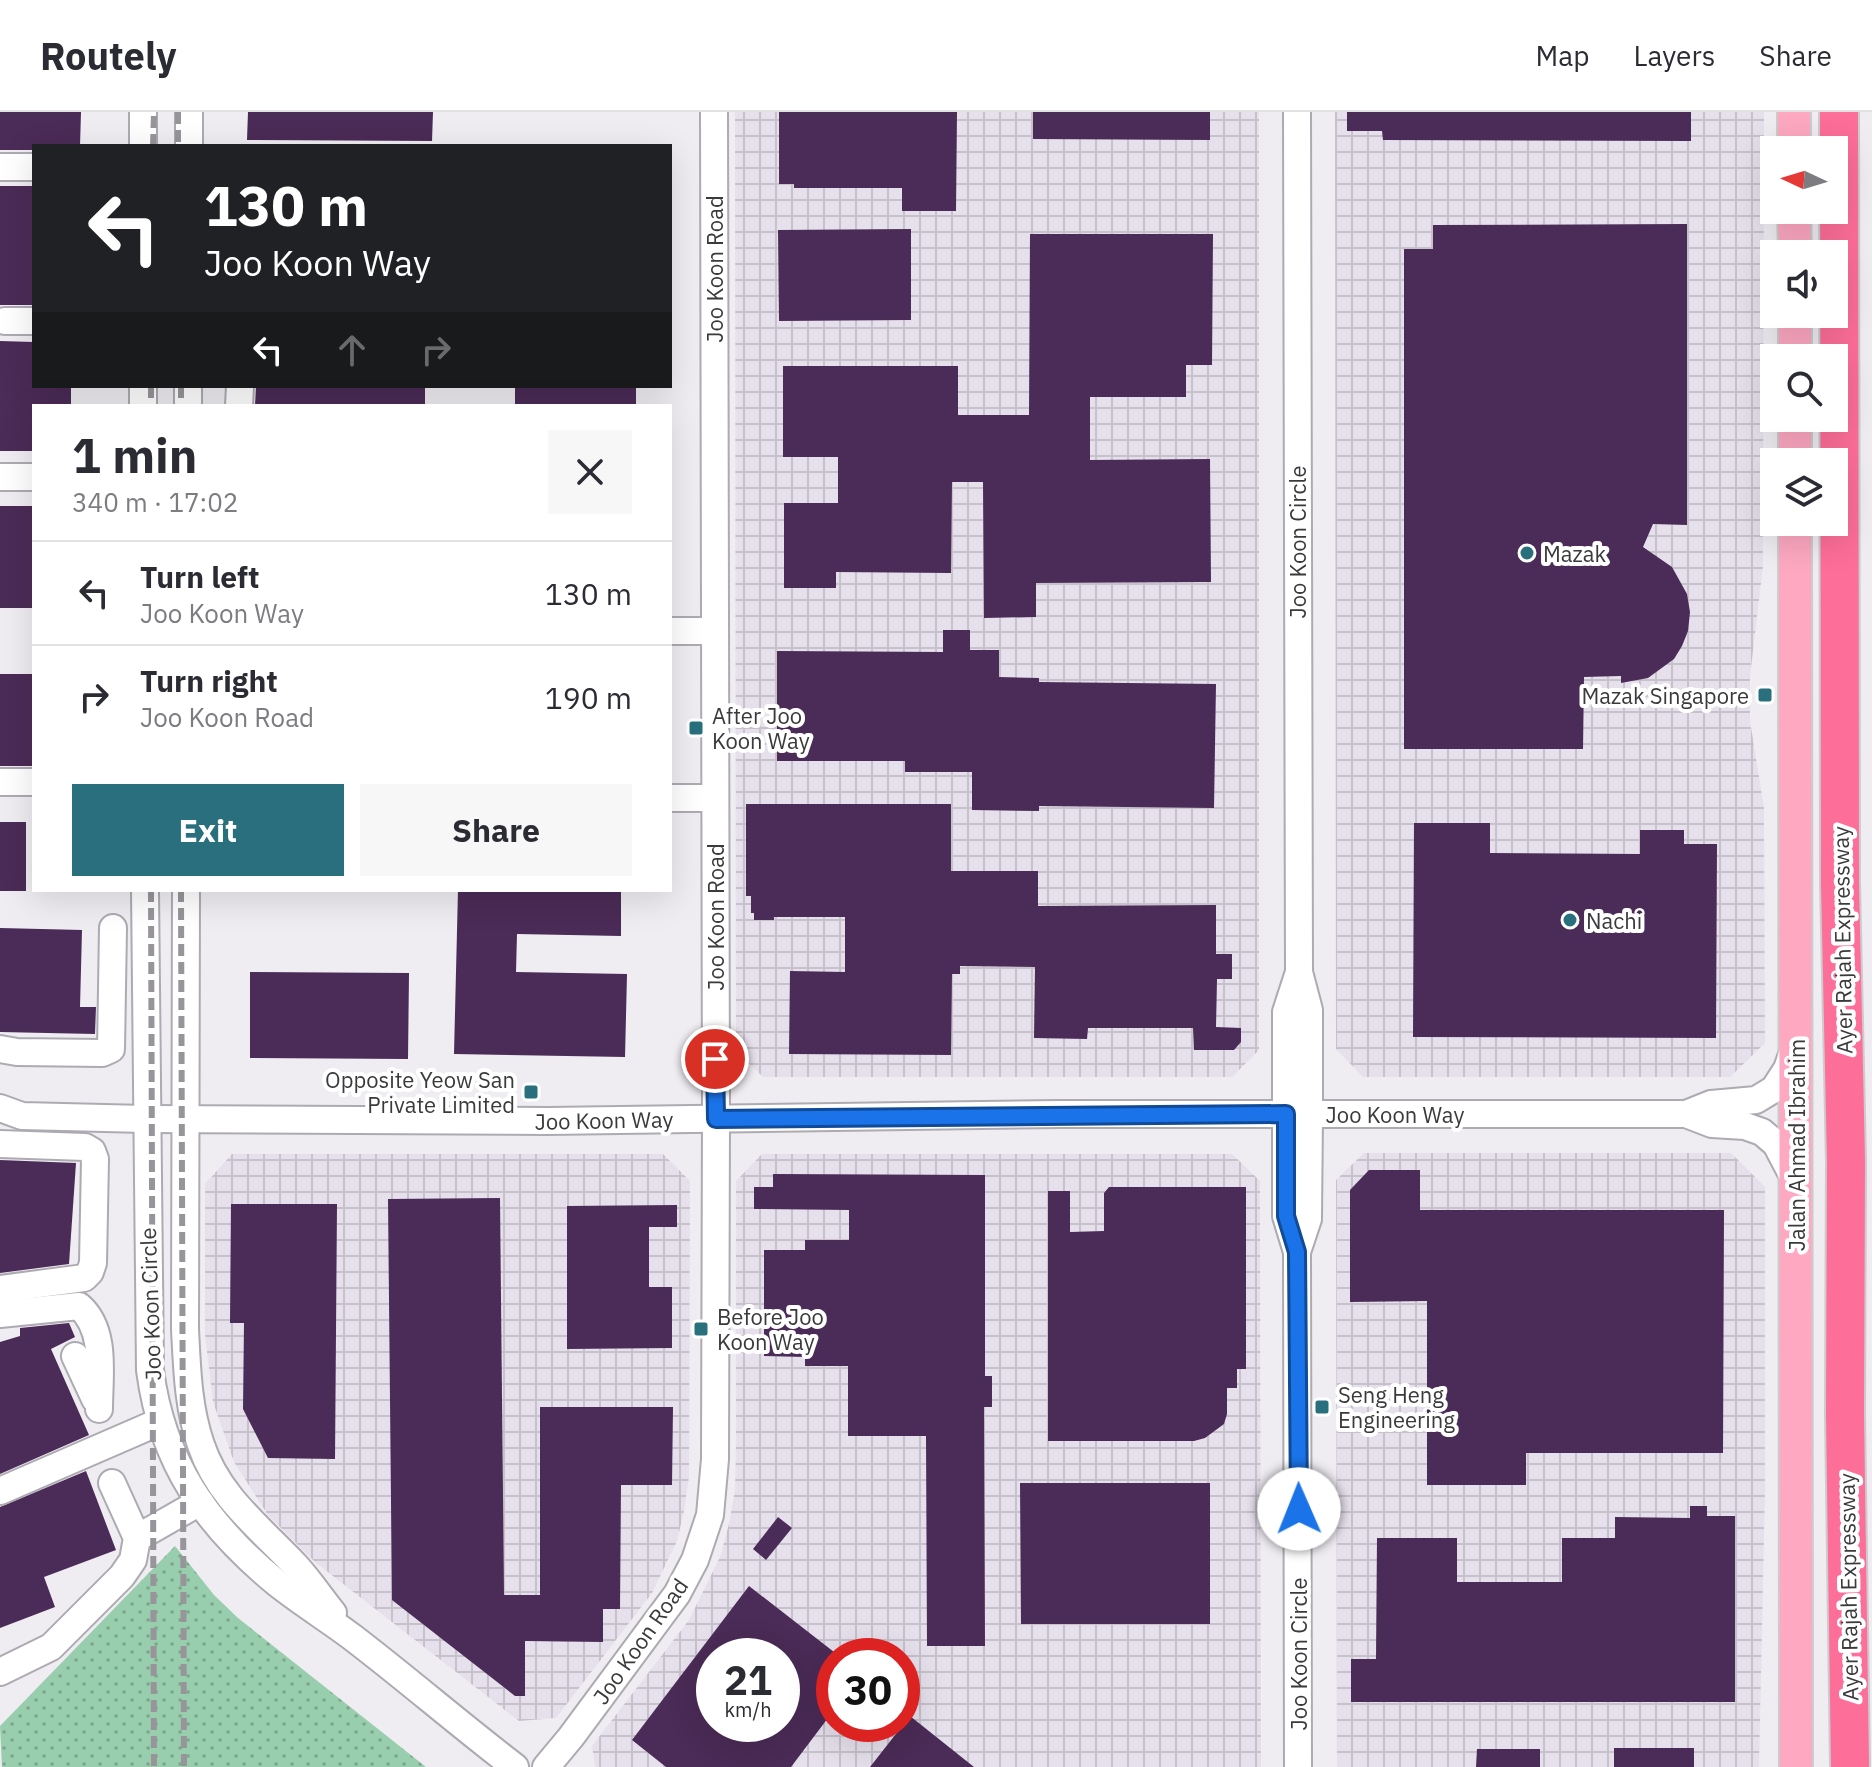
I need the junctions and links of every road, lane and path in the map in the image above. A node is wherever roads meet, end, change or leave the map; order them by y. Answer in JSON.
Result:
{"nodes":[{"id":1,"x":143,"y":112,"type":"edge"},
{"id":2,"x":189,"y":112,"type":"edge"},
{"id":3,"x":714,"y":112,"type":"edge"},
{"id":4,"x":1297,"y":112,"type":"edge"},
{"id":5,"x":1794,"y":112,"type":"edge"},
{"id":6,"x":1839,"y":112,"type":"edge"},
{"id":7,"x":1794,"y":136,"type":"edge"},
{"id":8,"x":143,"y":144,"type":"edge"},
{"id":9,"x":189,"y":144,"type":"edge"},
{"id":10,"x":0,"y":167,"type":"edge"},
{"id":11,"x":32,"y":167,"type":"edge"},
{"id":12,"x":5,"y":321,"type":"dead end"},
{"id":13,"x":32,"y":321,"type":"edge"},
{"id":14,"x":0,"y":477,"type":"edge"},
{"id":15,"x":32,"y":477,"type":"edge"},
{"id":16,"x":1795,"y":536,"type":"edge"},
{"id":17,"x":672,"y":631,"type":"edge"},
{"id":18,"x":715,"y":631,"type":"junction"},
{"id":19,"x":0,"y":782,"type":"edge"},
{"id":20,"x":32,"y":782,"type":"edge"},
{"id":21,"x":672,"y":798,"type":"edge"},
{"id":22,"x":715,"y":798,"type":"junction"},
{"id":23,"x":145,"y":892,"type":"edge"},
{"id":24,"x":186,"y":892,"type":"edge"},
{"id":25,"x":145,"y":938,"type":"junction"},
{"id":26,"x":1797,"y":1042,"type":"junction"},
{"id":27,"x":0,"y":1049,"type":"edge"},
{"id":28,"x":0,"y":1108,"type":"edge"},
{"id":29,"x":1297,"y":1114,"type":"junction"},
{"id":30,"x":1686,"y":1114,"type":"junction"},
{"id":31,"x":145,"y":1119,"type":"junction"},
{"id":32,"x":186,"y":1119,"type":"junction"},
{"id":33,"x":716,"y":1119,"type":"junction"},
{"id":34,"x":0,"y":1144,"type":"edge"},
{"id":35,"x":1796,"y":1182,"type":"junction"},
{"id":36,"x":0,"y":1289,"type":"edge"},
{"id":37,"x":0,"y":1314,"type":"edge"},
{"id":38,"x":75,"y":1356,"type":"dead end"},
{"id":39,"x":99,"y":1409,"type":"junction"},
{"id":40,"x":1845,"y":1414,"type":"junction"},
{"id":41,"x":159,"y":1422,"type":"junction"},
{"id":42,"x":115,"y":1442,"type":"junction"},
{"id":43,"x":112,"y":1483,"type":"dead end"},
{"id":44,"x":0,"y":1491,"type":"edge"},
{"id":45,"x":200,"y":1502,"type":"junction"},
{"id":46,"x":137,"y":1538,"type":"junction"},
{"id":47,"x":353,"y":1638,"type":"junction"},
{"id":48,"x":0,"y":1672,"type":"edge"},
{"id":49,"x":515,"y":1767,"type":"edge"},
{"id":50,"x":546,"y":1767,"type":"edge"},
{"id":51,"x":1298,"y":1767,"type":"edge"},
{"id":52,"x":1796,"y":1767,"type":"edge"},
{"id":53,"x":1825,"y":1767,"type":"edge"},
{"id":54,"x":1850,"y":1767,"type":"edge"}],
"edges":[{"from":1,"to":8,"type":"street"},
{"from":2,"to":9,"type":"street"},
{"from":3,"to":18,"type":"street","name":"Joo Koon Road"},
{"from":4,"to":29,"type":"street","name":"Joo Koon Circle"},
{"from":5,"to":7,"type":"main road"},
{"from":6,"to":40,"type":"highway","name":"Ayer Rajah Expressway"},
{"from":10,"to":11,"type":"street"},
{"from":12,"to":13,"type":"street"},
{"from":14,"to":15,"type":"street"},
{"from":16,"to":26,"type":"main road","name":"Jalan Ahmad Ibrahim"},
{"from":17,"to":18,"type":"street"},
{"from":18,"to":22,"type":"street","name":"Joo Koon Road"},
{"from":19,"to":20,"type":"street"},
{"from":21,"to":22,"type":"street"},
{"from":22,"to":33,"type":"street","name":"Joo Koon Road"},
{"from":23,"to":25,"type":"street","name":"Joo Koon Circle"},
{"from":24,"to":32,"type":"street","name":"Joo Koon Circle"},
{"from":25,"to":27,"type":"street"},
{"from":25,"to":31,"type":"street","name":"Joo Koon Circle"},
{"from":26,"to":30,"type":"street","name":"Joo Koon Way"},
{"from":26,"to":35,"type":"main road","name":"Jalan Ahmad Ibrahim"},
{"from":28,"to":31,"type":"street","name":"Joo Koon Way"},
{"from":29,"to":30,"type":"street","name":"Joo Koon Way"},
{"from":29,"to":33,"type":"street","name":"Joo Koon Way"},
{"from":29,"to":51,"type":"street","name":"Joo Koon Circle"},
{"from":30,"to":35,"type":"street","name":"Joo Koon Way"},
{"from":31,"to":32,"type":"street","name":"Joo Koon Way"},
{"from":31,"to":41,"type":"street","name":"Joo Koon Circle"},
{"from":32,"to":33,"type":"street","name":"Joo Koon Way"},
{"from":32,"to":47,"type":"street","name":"Joo Koon Circle"},
{"from":33,"to":50,"type":"street","name":"Joo Koon Road"},
{"from":34,"to":36,"type":"street"},
{"from":35,"to":52,"type":"main road","name":"Jalan Ahmad Ibrahim"},
{"from":37,"to":39,"type":"street"},
{"from":38,"to":39,"type":"street"},
{"from":39,"to":42,"type":"street"},
{"from":40,"to":53,"type":"highway"},
{"from":40,"to":54,"type":"highway","name":"Ayer Rajah Expressway"},
{"from":41,"to":42,"type":"street"},
{"from":41,"to":45,"type":"street","name":"Joo Koon Circle"},
{"from":42,"to":44,"type":"street"},
{"from":43,"to":46,"type":"street"},
{"from":45,"to":46,"type":"street"},
{"from":45,"to":47,"type":"street","name":"Joo Koon Circle"},
{"from":46,"to":48,"type":"street"},
{"from":47,"to":49,"type":"street","name":"Joo Koon Circle"}]}
